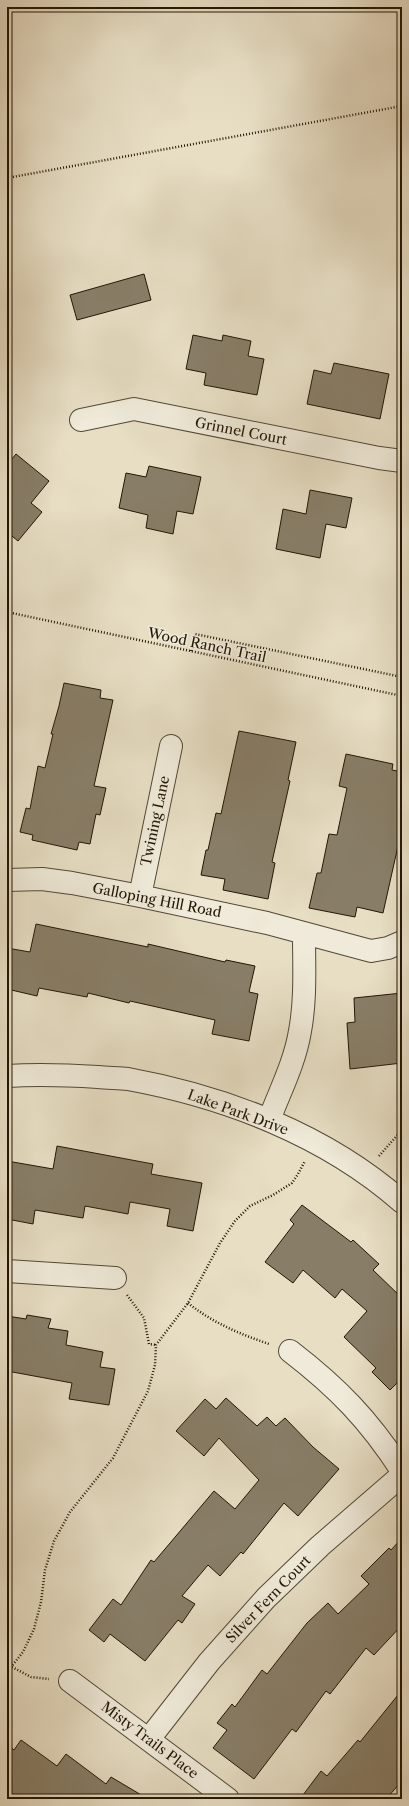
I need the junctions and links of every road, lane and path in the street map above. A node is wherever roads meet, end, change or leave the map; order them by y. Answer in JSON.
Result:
{"nodes":[{"id":1,"x":402,"y":106,"type":"edge"},
{"id":2,"x":7,"y":178,"type":"edge"},
{"id":3,"x":81,"y":420,"type":"dead end"},
{"id":4,"x":402,"y":461,"type":"edge"},
{"id":5,"x":7,"y":612,"type":"edge"},
{"id":6,"x":191,"y":651,"type":"junction"},
{"id":7,"x":402,"y":677,"type":"edge"},
{"id":8,"x":402,"y":696,"type":"edge"},
{"id":9,"x":171,"y":746,"type":"dead end"},
{"id":10,"x":7,"y":880,"type":"edge"},
{"id":11,"x":140,"y":896,"type":"junction"},
{"id":12,"x":304,"y":933,"type":"junction"},
{"id":13,"x":402,"y":942,"type":"edge"},
{"id":14,"x":7,"y":1076,"type":"edge"},
{"id":15,"x":269,"y":1120,"type":"junction"},
{"id":16,"x":402,"y":1130,"type":"edge"},
{"id":17,"x":314,"y":1142,"type":"junction"},
{"id":18,"x":366,"y":1174,"type":"junction"},
{"id":19,"x":402,"y":1202,"type":"edge"},
{"id":20,"x":7,"y":1271,"type":"edge"},
{"id":21,"x":115,"y":1278,"type":"joint"},
{"id":22,"x":188,"y":1303,"type":"junction"},
{"id":23,"x":156,"y":1345,"type":"junction"},
{"id":24,"x":290,"y":1351,"type":"joint"},
{"id":25,"x":402,"y":1471,"type":"edge"},
{"id":26,"x":402,"y":1475,"type":"edge"},
{"id":27,"x":12,"y":1667,"type":"junction"},
{"id":28,"x":7,"y":1672,"type":"edge"},
{"id":29,"x":70,"y":1681,"type":"joint"},
{"id":30,"x":149,"y":1739,"type":"junction"},
{"id":31,"x":228,"y":1799,"type":"edge"}],
"edges":[{"from":1,"to":2,"type":"path"},
{"from":3,"to":4,"type":"street","name":"Grinnel Court"},
{"from":5,"to":6,"type":"path","name":"Wood Ranch Trail"},
{"from":6,"to":7,"type":"path"},
{"from":6,"to":8,"type":"path","name":"Wood Ranch Trail"},
{"from":9,"to":11,"type":"street","name":"Twining Lane"},
{"from":10,"to":11,"type":"street","name":"Galloping Hill Road"},
{"from":11,"to":12,"type":"street","name":"Galloping Hill Road"},
{"from":12,"to":13,"type":"street","name":"Galloping Hill Road"},
{"from":12,"to":15,"type":"street"},
{"from":14,"to":15,"type":"street","name":"Lake Park Drive"},
{"from":15,"to":17,"type":"street","name":"Lake Park Drive"},
{"from":16,"to":18,"type":"path"},
{"from":17,"to":18,"type":"street","name":"Lake Park Drive"},
{"from":17,"to":22,"type":"path"},
{"from":18,"to":19,"type":"street","name":"Lake Park Drive"},
{"from":20,"to":21,"type":"street"},
{"from":21,"to":23,"type":"path"},
{"from":22,"to":23,"type":"path"},
{"from":22,"to":24,"type":"path"},
{"from":23,"to":27,"type":"path"},
{"from":24,"to":25,"type":"street"},
{"from":26,"to":30,"type":"street","name":"Silver Fern Court"},
{"from":27,"to":28,"type":"path"},
{"from":27,"to":29,"type":"path"},
{"from":29,"to":30,"type":"street","name":"Misty Trails Place"},
{"from":30,"to":31,"type":"street","name":"Misty Trails Place"}]}
